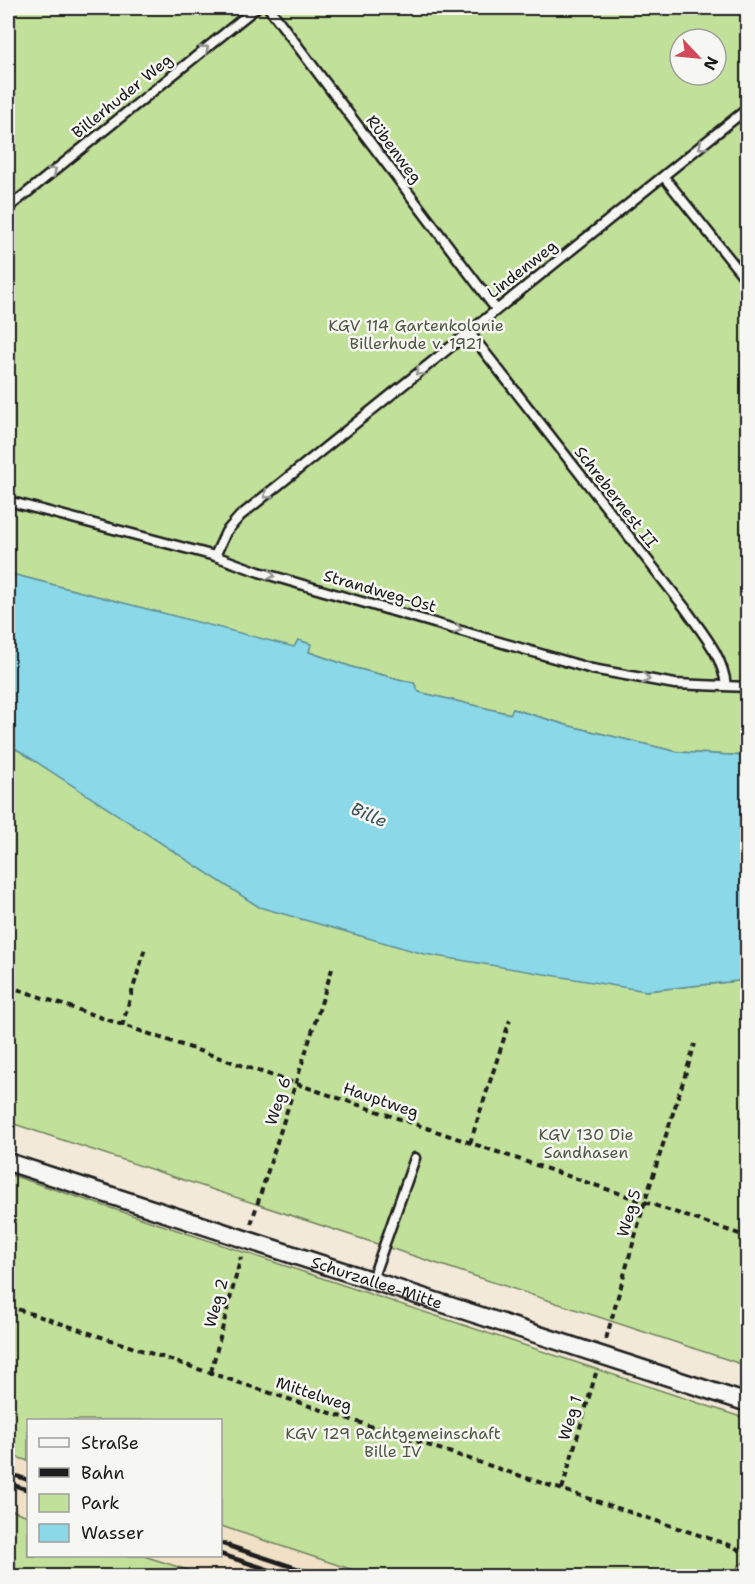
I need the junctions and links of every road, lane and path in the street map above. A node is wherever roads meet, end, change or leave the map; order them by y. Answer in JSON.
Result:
{"nodes":[{"id":1,"x":255,"y":8,"type":"edge"},
{"id":2,"x":269,"y":8,"type":"edge"},
{"id":3,"x":747,"y":108,"type":"edge"},
{"id":4,"x":664,"y":177,"type":"junction"},
{"id":5,"x":8,"y":208,"type":"edge"},
{"id":6,"x":747,"y":282,"type":"edge"},
{"id":7,"x":496,"y":309,"type":"junction"},
{"id":8,"x":469,"y":332,"type":"junction"},
{"id":9,"x":8,"y":501,"type":"edge"},
{"id":10,"x":215,"y":556,"type":"junction"},
{"id":11,"x":726,"y":686,"type":"junction"},
{"id":12,"x":747,"y":687,"type":"edge"},
{"id":13,"x":145,"y":948,"type":"dead end"},
{"id":14,"x":332,"y":969,"type":"dead end"},
{"id":15,"x":8,"y":986,"type":"edge"},
{"id":16,"x":510,"y":1020,"type":"dead end"},
{"id":17,"x":122,"y":1026,"type":"junction"},
{"id":18,"x":695,"y":1044,"type":"dead end"},
{"id":19,"x":297,"y":1083,"type":"junction"},
{"id":20,"x":470,"y":1143,"type":"junction"},
{"id":21,"x":415,"y":1158,"type":"dead end"},
{"id":22,"x":8,"y":1162,"type":"edge"},
{"id":23,"x":645,"y":1201,"type":"junction"},
{"id":24,"x":747,"y":1237,"type":"edge"},
{"id":25,"x":245,"y":1241,"type":"junction"},
{"id":26,"x":372,"y":1281,"type":"junction"},
{"id":27,"x":8,"y":1306,"type":"edge"},
{"id":28,"x":611,"y":1321,"type":"dead end"},
{"id":29,"x":602,"y":1354,"type":"junction"},
{"id":30,"x":211,"y":1372,"type":"junction"},
{"id":31,"x":747,"y":1403,"type":"edge"},
{"id":32,"x":561,"y":1489,"type":"junction"},
{"id":33,"x":747,"y":1555,"type":"edge"},
{"id":34,"x":747,"y":1572,"type":"edge"},
{"id":35,"x":743,"y":1576,"type":"edge"}],
"edges":[{"from":5,"to":1,"type":"lane","name":"Billerhuder Weg","one_way":true},
{"from":2,"to":7,"type":"lane","name":"Rübenweg"},
{"from":3,"to":4,"type":"lane","name":"Lindenweg","one_way":true},
{"from":4,"to":6,"type":"lane"},
{"from":4,"to":7,"type":"lane","name":"Lindenweg"},
{"from":7,"to":8,"type":"lane","name":"Lindenweg"},
{"from":8,"to":10,"type":"lane","name":"Lindenweg","one_way":true},
{"from":8,"to":11,"type":"lane","name":"Schrebernest II"},
{"from":9,"to":10,"type":"lane","name":"Strandweg-Ost"},
{"from":10,"to":11,"type":"lane","name":"Strandweg-Ost","one_way":true},
{"from":11,"to":12,"type":"lane","name":"Strandweg-Ost"},
{"from":13,"to":17,"type":"path"},
{"from":14,"to":19,"type":"path","name":"Weg 6"},
{"from":15,"to":17,"type":"path","name":"Hauptweg"},
{"from":16,"to":20,"type":"path"},
{"from":17,"to":19,"type":"path","name":"Hauptweg"},
{"from":18,"to":23,"type":"path","name":"Weg 5"},
{"from":19,"to":20,"type":"path","name":"Hauptweg"},
{"from":19,"to":25,"type":"path","name":"Weg 6"},
{"from":20,"to":23,"type":"path","name":"Hauptweg"},
{"from":21,"to":26,"type":"lane"},
{"from":22,"to":25,"type":"street","name":"Schurzallee-Mitte"},
{"from":23,"to":24,"type":"path","name":"Hauptweg"},
{"from":23,"to":28,"type":"path","name":"Weg 5"},
{"from":25,"to":26,"type":"street","name":"Schurzallee-Mitte"},
{"from":25,"to":30,"type":"path","name":"Weg 2"},
{"from":26,"to":29,"type":"street","name":"Schurzallee-Mitte"},
{"from":27,"to":30,"type":"path","name":"Mittelweg"},
{"from":29,"to":31,"type":"street","name":"Schurzallee-Mitte"},
{"from":29,"to":32,"type":"path","name":"Weg 1"},
{"from":30,"to":32,"type":"path","name":"Mittelweg"},
{"from":32,"to":33,"type":"path","name":"Mittelweg"},
{"from":34,"to":35,"type":"path"}]}
